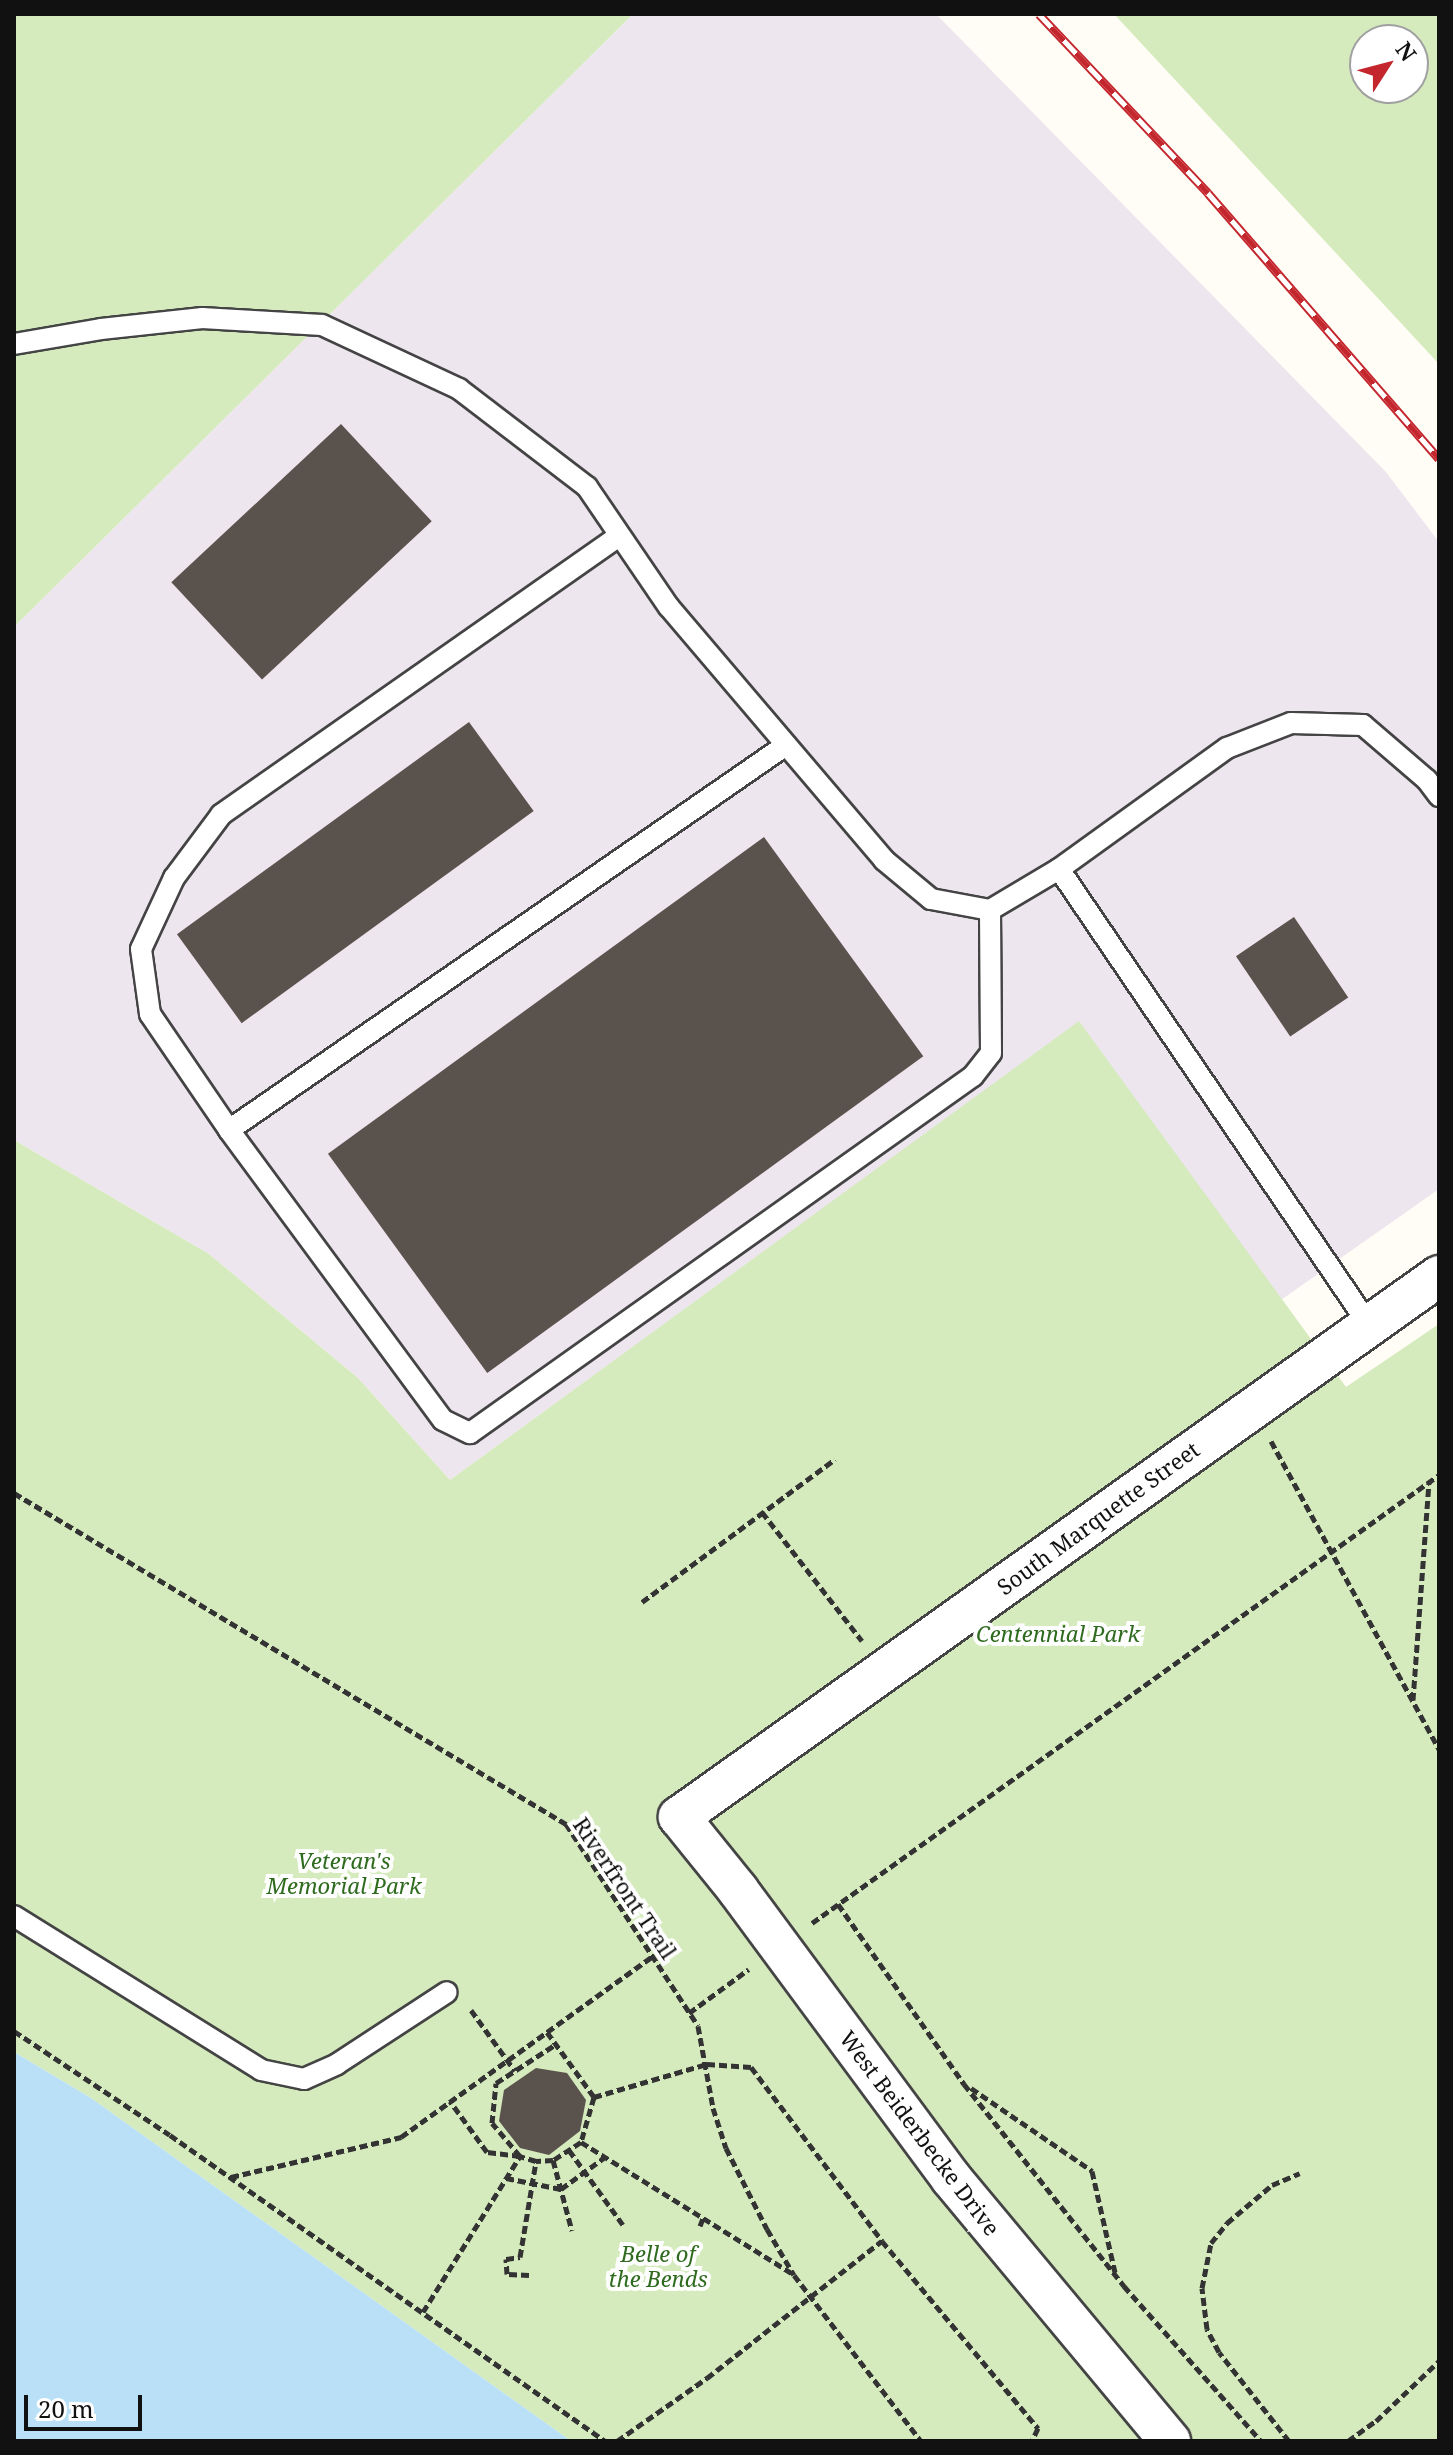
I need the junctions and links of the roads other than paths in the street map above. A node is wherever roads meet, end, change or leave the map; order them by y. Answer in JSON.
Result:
{"nodes":[{"id":1,"x":14,"y":344,"type":"edge"},
{"id":2,"x":619,"y":536,"type":"junction"},
{"id":3,"x":786,"y":745,"type":"junction"},
{"id":4,"x":1439,"y":796,"type":"edge"},
{"id":5,"x":1059,"y":869,"type":"junction"},
{"id":6,"x":990,"y":910,"type":"junction"},
{"id":7,"x":229,"y":1130,"type":"junction"},
{"id":8,"x":1439,"y":1276,"type":"edge"},
{"id":9,"x":1369,"y":1325,"type":"junction"},
{"id":10,"x":679,"y":1817,"type":"joint"},
{"id":11,"x":14,"y":1916,"type":"edge"},
{"id":12,"x":455,"y":1996,"type":"road end"},
{"id":13,"x":1170,"y":2441,"type":"edge"}],
"edges":[{"from":1,"to":2,"type":"lane"},
{"from":2,"to":3,"type":"lane"},
{"from":2,"to":7,"type":"lane"},
{"from":3,"to":6,"type":"lane"},
{"from":3,"to":7,"type":"lane"},
{"from":4,"to":5,"type":"lane"},
{"from":5,"to":6,"type":"lane"},
{"from":5,"to":9,"type":"lane"},
{"from":6,"to":7,"type":"lane"},
{"from":8,"to":9,"type":"street","name":"South Marquette Street"},
{"from":9,"to":10,"type":"street","name":"South Marquette Street"},
{"from":10,"to":13,"type":"street","name":"West Beiderbecke Drive"},
{"from":11,"to":12,"type":"lane"}]}
